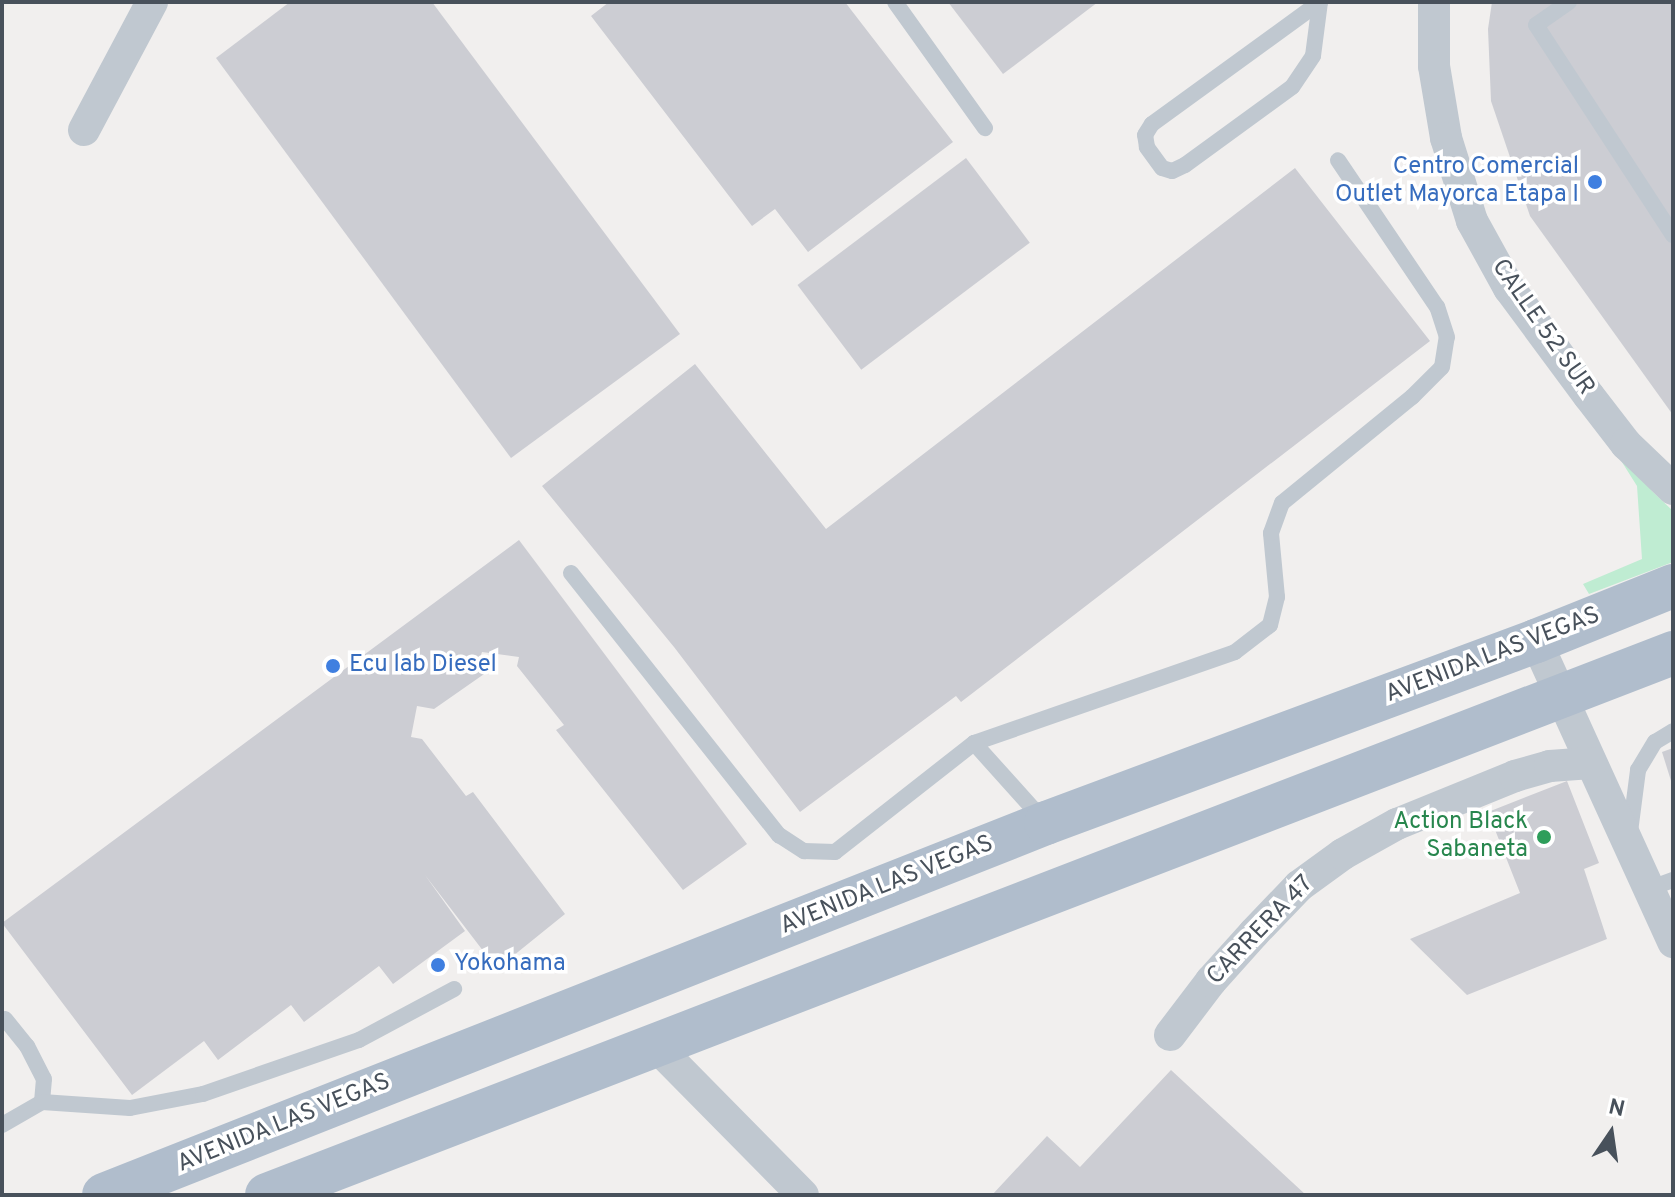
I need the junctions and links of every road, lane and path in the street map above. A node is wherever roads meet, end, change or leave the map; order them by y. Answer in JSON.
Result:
{"nodes":[{"id":1,"x":152,"y":2,"type":"edge"},
{"id":2,"x":895,"y":2,"type":"edge"},
{"id":3,"x":1320,"y":2,"type":"edge"},
{"id":4,"x":1569,"y":2,"type":"edge"},
{"id":5,"x":1436,"y":8,"type":"edge"},
{"id":6,"x":985,"y":128,"type":"dead end"},
{"id":7,"x":84,"y":130,"type":"dead end"},
{"id":8,"x":1338,"y":160,"type":"dead end"},
{"id":9,"x":1673,"y":235,"type":"edge"},
{"id":10,"x":1667,"y":479,"type":"edge"},
{"id":11,"x":571,"y":573,"type":"dead end"},
{"id":12,"x":1673,"y":586,"type":"edge"},
{"id":13,"x":1536,"y":641,"type":"junction"},
{"id":14,"x":1673,"y":653,"type":"edge"},
{"id":15,"x":1560,"y":696,"type":"junction"},
{"id":16,"x":1673,"y":731,"type":"edge"},
{"id":17,"x":974,"y":743,"type":"junction"},
{"id":18,"x":1591,"y":763,"type":"junction"},
{"id":19,"x":1046,"y":823,"type":"junction"},
{"id":20,"x":1629,"y":841,"type":"junction"},
{"id":21,"x":1660,"y":884,"type":"edge"},
{"id":22,"x":1673,"y":942,"type":"edge"},
{"id":23,"x":454,"y":989,"type":"dead end"},
{"id":24,"x":5,"y":1019,"type":"dead end"},
{"id":25,"x":1170,"y":1035,"type":"dead end"},
{"id":26,"x":654,"y":1044,"type":"junction"},
{"id":27,"x":42,"y":1102,"type":"junction"},
{"id":28,"x":2,"y":1125,"type":"edge"},
{"id":29,"x":104,"y":1195,"type":"edge"},
{"id":30,"x":267,"y":1195,"type":"edge"},
{"id":31,"x":803,"y":1195,"type":"edge"}],
"edges":[{"from":1,"to":7,"type":"street"},
{"from":2,"to":6,"type":"lane"},
{"from":3,"to":3,"type":"lane"},
{"from":4,"to":9,"type":"lane"},
{"from":5,"to":10,"type":"street","name":"CALLE 52 SUR"},
{"from":8,"to":17,"type":"lane"},
{"from":11,"to":17,"type":"lane"},
{"from":12,"to":13,"type":"main road","name":"AVENIDA LAS VEGAS"},
{"from":13,"to":15,"type":"street"},
{"from":13,"to":19,"type":"main road","name":"AVENIDA LAS VEGAS"},
{"from":14,"to":15,"type":"main road"},
{"from":15,"to":18,"type":"street"},
{"from":15,"to":26,"type":"main road"},
{"from":16,"to":20,"type":"lane"},
{"from":17,"to":19,"type":"lane"},
{"from":18,"to":20,"type":"street"},
{"from":18,"to":25,"type":"street","name":"CARRERA 47"},
{"from":19,"to":29,"type":"main road","name":"AVENIDA LAS VEGAS"},
{"from":20,"to":21,"type":"street"},
{"from":21,"to":22,"type":"street"},
{"from":23,"to":27,"type":"lane"},
{"from":24,"to":27,"type":"lane"},
{"from":26,"to":30,"type":"main road"},
{"from":26,"to":31,"type":"street"},
{"from":27,"to":28,"type":"lane"}]}
